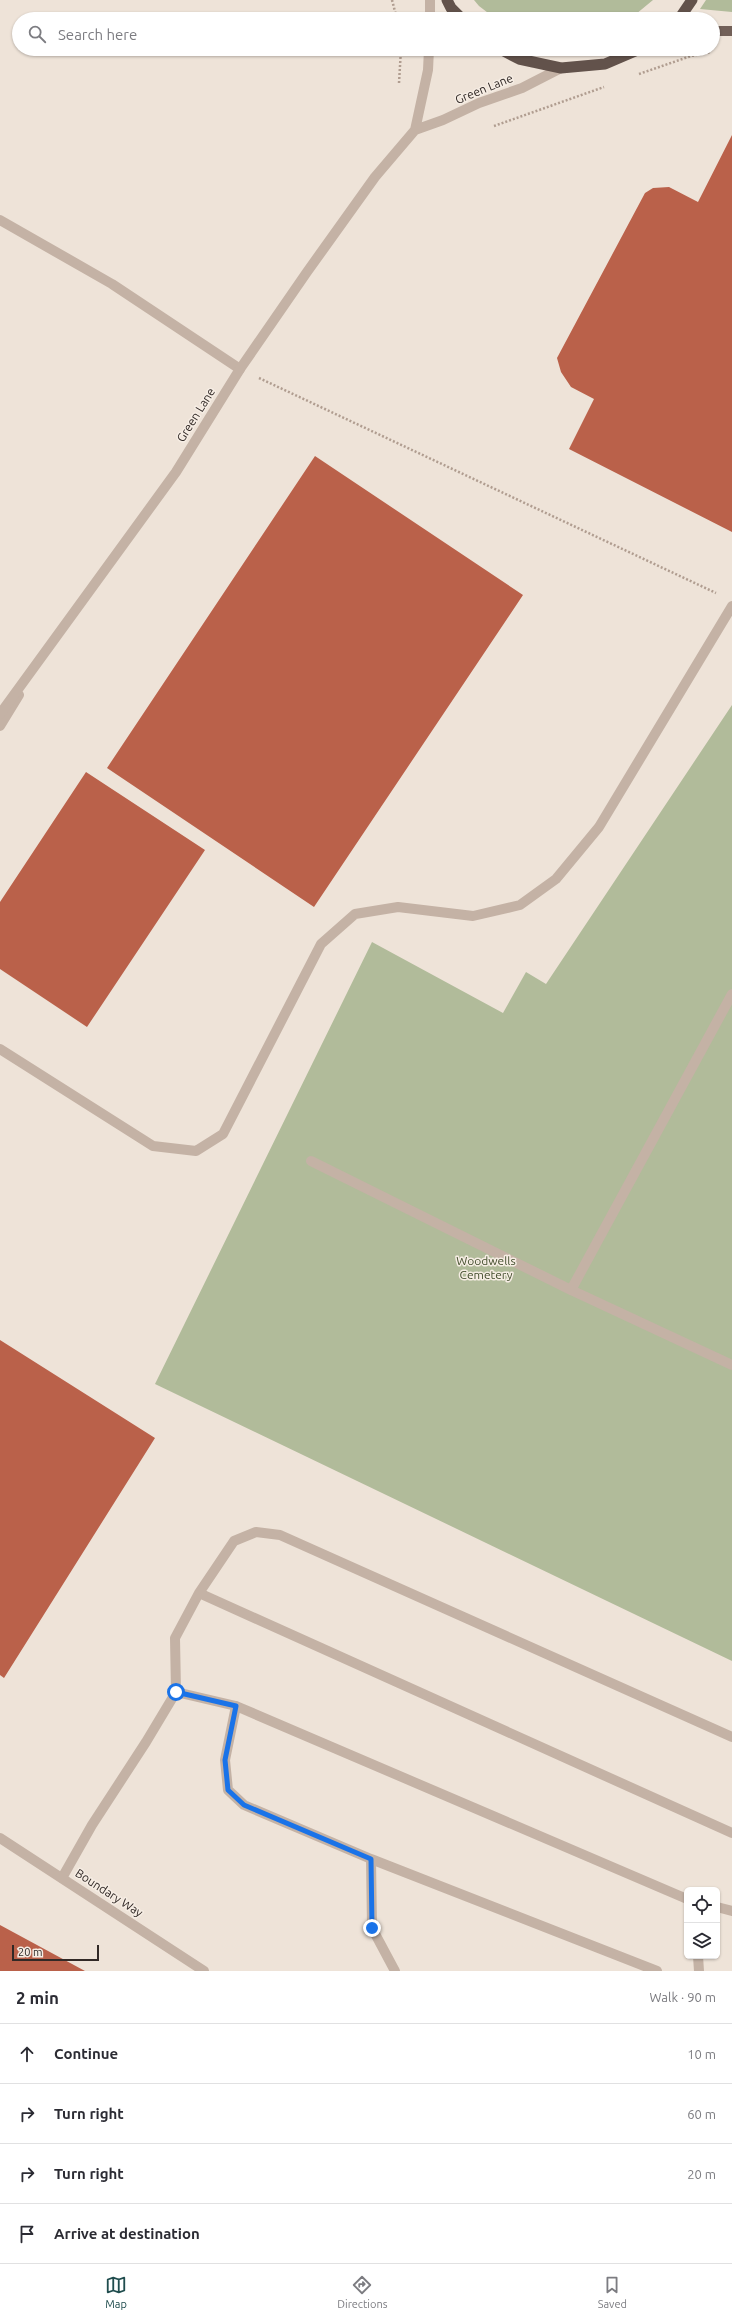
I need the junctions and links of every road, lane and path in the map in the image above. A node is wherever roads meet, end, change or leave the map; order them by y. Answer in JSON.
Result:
{"nodes":[{"id":1,"x":392,"y":0,"type":"edge"},
{"id":2,"x":430,"y":0,"type":"edge"},
{"id":3,"x":447,"y":0,"type":"edge"},
{"id":4,"x":692,"y":0,"type":"edge"},
{"id":5,"x":395,"y":12,"type":"edge"},
{"id":6,"x":430,"y":12,"type":"edge"},
{"id":7,"x":456,"y":12,"type":"edge"},
{"id":8,"x":684,"y":12,"type":"edge"},
{"id":9,"x":720,"y":31,"type":"edge"},
{"id":10,"x":732,"y":31,"type":"edge"},
{"id":11,"x":401,"y":56,"type":"edge"},
{"id":12,"x":429,"y":56,"type":"edge"},
{"id":13,"x":513,"y":56,"type":"edge"},
{"id":14,"x":624,"y":56,"type":"edge"},
{"id":15,"x":561,"y":68,"type":"junction"},
{"id":16,"x":399,"y":83,"type":"dead end"},
{"id":17,"x":415,"y":130,"type":"junction"},
{"id":18,"x":0,"y":220,"type":"edge"},
{"id":19,"x":240,"y":369,"type":"junction"},
{"id":20,"x":718,"y":594,"type":"dead end"},
{"id":21,"x":732,"y":606,"type":"edge"},
{"id":22,"x":42,"y":656,"type":"junction"},
{"id":23,"x":0,"y":714,"type":"edge"},
{"id":24,"x":0,"y":726,"type":"edge"},
{"id":25,"x":732,"y":994,"type":"edge"},
{"id":26,"x":0,"y":1049,"type":"edge"},
{"id":27,"x":311,"y":1161,"type":"dead end"},
{"id":28,"x":571,"y":1290,"type":"junction"},
{"id":29,"x":732,"y":1365,"type":"edge"},
{"id":30,"x":199,"y":1593,"type":"junction"},
{"id":31,"x":176,"y":1692,"type":"junction"},
{"id":32,"x":236,"y":1706,"type":"junction"},
{"id":33,"x":732,"y":1737,"type":"edge"},
{"id":34,"x":732,"y":1833,"type":"edge"},
{"id":35,"x":0,"y":1838,"type":"edge"},
{"id":36,"x":371,"y":1859,"type":"junction"},
{"id":37,"x":62,"y":1878,"type":"junction"},
{"id":38,"x":684,"y":1898,"type":"edge"},
{"id":39,"x":720,"y":1908,"type":"edge"},
{"id":40,"x":732,"y":1911,"type":"edge"},
{"id":41,"x":698,"y":1959,"type":"edge"},
{"id":42,"x":204,"y":1971,"type":"edge"},
{"id":43,"x":395,"y":1971,"type":"edge"},
{"id":44,"x":657,"y":1971,"type":"edge"},
{"id":45,"x":699,"y":1971,"type":"edge"}],
"edges":[{"from":1,"to":5,"type":"path"},
{"from":2,"to":6,"type":"street"},
{"from":3,"to":7,"type":"highway"},
{"from":4,"to":8,"type":"highway"},
{"from":9,"to":10,"type":"main road"},
{"from":11,"to":16,"type":"path"},
{"from":12,"to":17,"type":"street","name":"Green Lane"},
{"from":13,"to":15,"type":"highway"},
{"from":14,"to":15,"type":"highway"},
{"from":15,"to":17,"type":"street","name":"Green Lane"},
{"from":17,"to":19,"type":"street","name":"Green Lane"},
{"from":18,"to":19,"type":"street"},
{"from":19,"to":20,"type":"path"},
{"from":19,"to":22,"type":"street","name":"Green Lane"},
{"from":21,"to":26,"type":"street"},
{"from":22,"to":23,"type":"street","name":"Green Lane"},
{"from":22,"to":24,"type":"street"},
{"from":25,"to":28,"type":"street"},
{"from":27,"to":28,"type":"street"},
{"from":28,"to":29,"type":"street"},
{"from":30,"to":31,"type":"street"},
{"from":30,"to":33,"type":"street"},
{"from":30,"to":34,"type":"street"},
{"from":31,"to":32,"type":"street"},
{"from":31,"to":37,"type":"street"},
{"from":32,"to":36,"type":"street"},
{"from":32,"to":38,"type":"street"},
{"from":35,"to":37,"type":"street","name":"Boundary Way"},
{"from":36,"to":43,"type":"street"},
{"from":36,"to":44,"type":"street"},
{"from":37,"to":42,"type":"street","name":"Boundary Way"},
{"from":39,"to":40,"type":"street"},
{"from":41,"to":45,"type":"street"}]}
